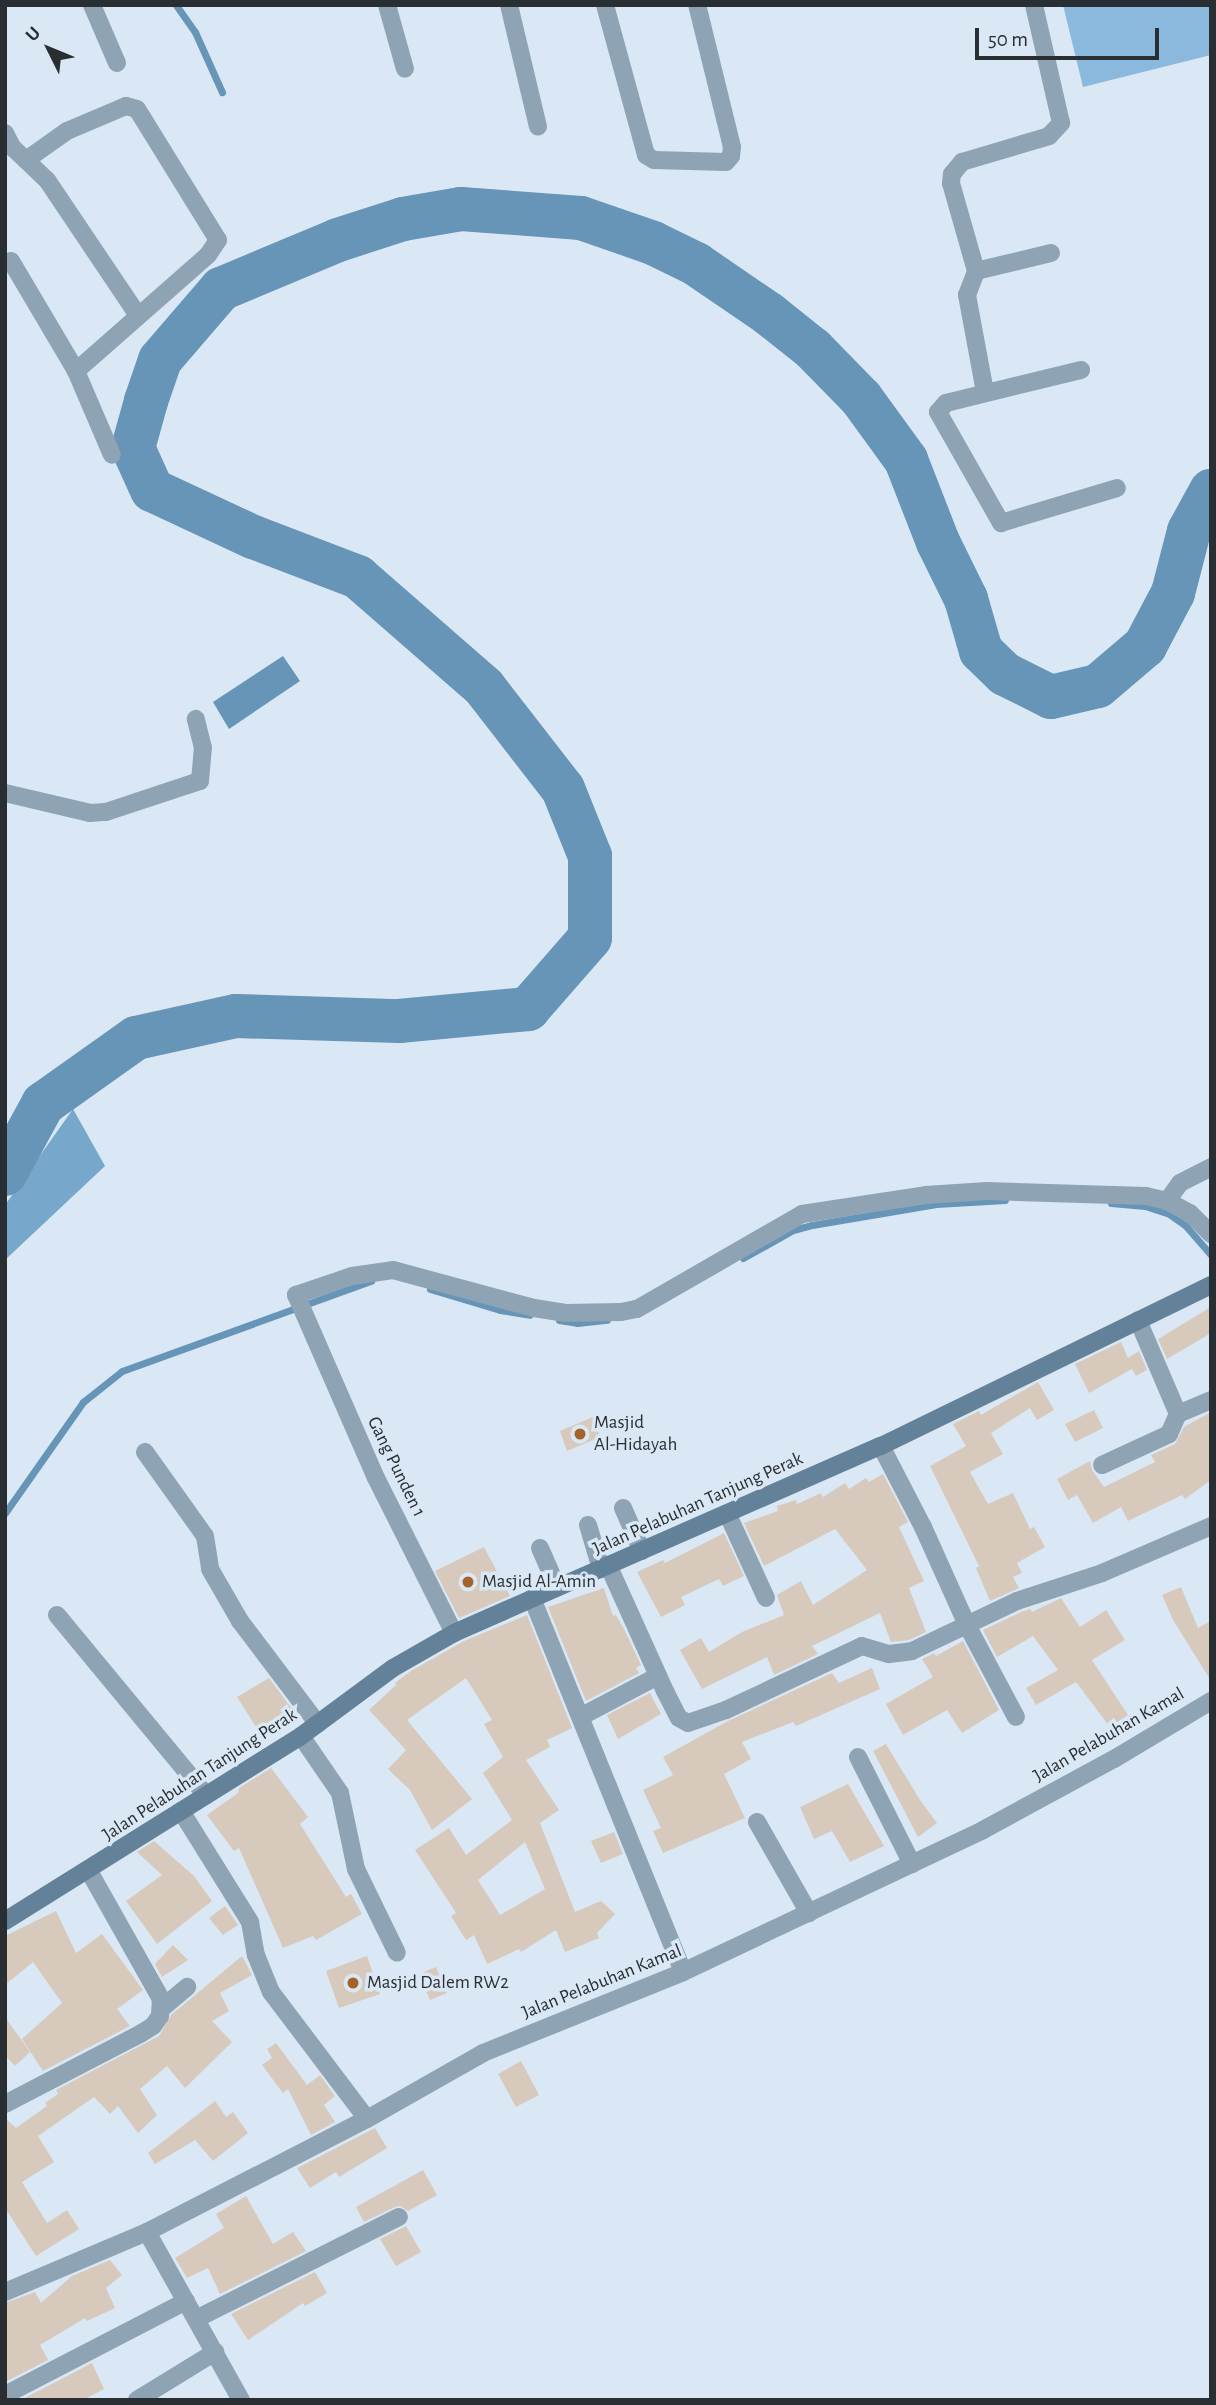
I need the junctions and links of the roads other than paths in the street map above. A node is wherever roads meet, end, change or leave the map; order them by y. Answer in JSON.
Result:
{"nodes":[{"id":1,"x":92,"y":5,"type":"edge"},
{"id":2,"x":387,"y":5,"type":"edge"},
{"id":3,"x":509,"y":5,"type":"edge"},
{"id":4,"x":605,"y":5,"type":"edge"},
{"id":5,"x":697,"y":5,"type":"edge"},
{"id":6,"x":1034,"y":5,"type":"edge"},
{"id":7,"x":117,"y":63,"type":"dead end"},
{"id":8,"x":405,"y":69,"type":"dead end"},
{"id":9,"x":538,"y":127,"type":"dead end"},
{"id":10,"x":5,"y":133,"type":"edge"},
{"id":11,"x":26,"y":160,"type":"junction"},
{"id":12,"x":1051,"y":253,"type":"dead end"},
{"id":13,"x":11,"y":261,"type":"dead end"},
{"id":14,"x":976,"y":271,"type":"junction"},
{"id":15,"x":136,"y":314,"type":"junction"},
{"id":16,"x":1080,"y":370,"type":"dead end"},
{"id":17,"x":76,"y":371,"type":"junction"},
{"id":18,"x":985,"y":392,"type":"junction"},
{"id":19,"x":113,"y":455,"type":"dead end"},
{"id":20,"x":1117,"y":488,"type":"dead end"},
{"id":21,"x":196,"y":719,"type":"dead end"},
{"id":22,"x":5,"y":793,"type":"edge"},
{"id":23,"x":1211,"y":1167,"type":"edge"},
{"id":24,"x":1167,"y":1201,"type":"junction"},
{"id":25,"x":1211,"y":1234,"type":"edge"},
{"id":26,"x":1211,"y":1285,"type":"edge"},
{"id":27,"x":1138,"y":1320,"type":"junction"},
{"id":28,"x":1211,"y":1400,"type":"edge"},
{"id":29,"x":1178,"y":1414,"type":"junction"},
{"id":30,"x":881,"y":1446,"type":"junction"},
{"id":31,"x":145,"y":1452,"type":"dead end"},
{"id":32,"x":1102,"y":1465,"type":"dead end"},
{"id":33,"x":624,"y":1508,"type":"dead end"},
{"id":34,"x":728,"y":1515,"type":"junction"},
{"id":35,"x":588,"y":1525,"type":"dead end"},
{"id":36,"x":1211,"y":1526,"type":"edge"},
{"id":37,"x":540,"y":1548,"type":"dead end"},
{"id":38,"x":642,"y":1551,"type":"junction"},
{"id":39,"x":605,"y":1568,"type":"junction"},
{"id":40,"x":557,"y":1587,"type":"junction"},
{"id":41,"x":532,"y":1598,"type":"junction"},
{"id":42,"x":766,"y":1598,"type":"dead end"},
{"id":43,"x":57,"y":1615,"type":"dead end"},
{"id":44,"x":967,"y":1625,"type":"junction"},
{"id":45,"x":454,"y":1633,"type":"junction"},
{"id":46,"x":658,"y":1676,"type":"junction"},
{"id":47,"x":1211,"y":1701,"type":"edge"},
{"id":48,"x":582,"y":1716,"type":"junction"},
{"id":49,"x":1016,"y":1717,"type":"dead end"},
{"id":50,"x":318,"y":1724,"type":"junction"},
{"id":51,"x":302,"y":1736,"type":"junction"},
{"id":52,"x":858,"y":1757,"type":"dead end"},
{"id":53,"x":206,"y":1795,"type":"junction"},
{"id":54,"x":181,"y":1811,"type":"junction"},
{"id":55,"x":757,"y":1822,"type":"dead end"},
{"id":56,"x":912,"y":1864,"type":"junction"},
{"id":57,"x":89,"y":1871,"type":"junction"},
{"id":58,"x":809,"y":1913,"type":"junction"},
{"id":59,"x":5,"y":1922,"type":"edge"},
{"id":60,"x":397,"y":1953,"type":"dead end"},
{"id":61,"x":683,"y":1972,"type":"junction"},
{"id":62,"x":187,"y":1987,"type":"dead end"},
{"id":63,"x":162,"y":2008,"type":"junction"},
{"id":64,"x":5,"y":2104,"type":"edge"},
{"id":65,"x":367,"y":2119,"type":"junction"},
{"id":66,"x":399,"y":2217,"type":"dead end"},
{"id":67,"x":147,"y":2232,"type":"junction"},
{"id":68,"x":5,"y":2292,"type":"edge"},
{"id":69,"x":187,"y":2301,"type":"junction"},
{"id":70,"x":196,"y":2319,"type":"junction"},
{"id":71,"x":215,"y":2352,"type":"junction"},
{"id":72,"x":5,"y":2395,"type":"edge"},
{"id":73,"x":137,"y":2400,"type":"edge"},
{"id":74,"x":242,"y":2400,"type":"edge"}],
"edges":[{"from":1,"to":7,"type":"street"},
{"from":2,"to":8,"type":"street"},
{"from":3,"to":9,"type":"street"},
{"from":4,"to":5,"type":"street"},
{"from":6,"to":14,"type":"street"},
{"from":10,"to":11,"type":"street"},
{"from":11,"to":15,"type":"street"},
{"from":11,"to":15,"type":"street"},
{"from":12,"to":14,"type":"street"},
{"from":13,"to":17,"type":"street"},
{"from":14,"to":18,"type":"street"},
{"from":15,"to":17,"type":"street"},
{"from":16,"to":18,"type":"street"},
{"from":17,"to":19,"type":"street"},
{"from":18,"to":20,"type":"street"},
{"from":21,"to":22,"type":"street"},
{"from":23,"to":24,"type":"street"},
{"from":24,"to":25,"type":"street"},
{"from":24,"to":45,"type":"street","name":"Gang Punden 1"},
{"from":26,"to":27,"type":"street","name":"Jalan Pelabuhan Tanjung Perak"},
{"from":27,"to":29,"type":"street"},
{"from":27,"to":30,"type":"street","name":"Jalan Pelabuhan Tanjung Perak"},
{"from":28,"to":29,"type":"street"},
{"from":29,"to":32,"type":"street"},
{"from":30,"to":34,"type":"street","name":"Jalan Pelabuhan Tanjung Perak"},
{"from":30,"to":44,"type":"street"},
{"from":31,"to":50,"type":"street"},
{"from":33,"to":38,"type":"street"},
{"from":34,"to":38,"type":"street","name":"Jalan Pelabuhan Tanjung Perak"},
{"from":34,"to":42,"type":"street"},
{"from":35,"to":39,"type":"street"},
{"from":36,"to":44,"type":"street"},
{"from":37,"to":40,"type":"street"},
{"from":38,"to":39,"type":"street","name":"Jalan Pelabuhan Tanjung Perak"},
{"from":39,"to":40,"type":"street","name":"Jalan Pelabuhan Tanjung Perak"},
{"from":39,"to":46,"type":"street"},
{"from":40,"to":41,"type":"street","name":"Jalan Pelabuhan Tanjung Perak"},
{"from":41,"to":45,"type":"street","name":"Jalan Pelabuhan Tanjung Perak"},
{"from":41,"to":48,"type":"street"},
{"from":43,"to":53,"type":"street"},
{"from":44,"to":46,"type":"street"},
{"from":44,"to":49,"type":"street"},
{"from":45,"to":50,"type":"street","name":"Jalan Pelabuhan Tanjung Perak"},
{"from":46,"to":48,"type":"street"},
{"from":47,"to":56,"type":"street","name":"Jalan Pelabuhan Kamal"},
{"from":48,"to":61,"type":"street"},
{"from":50,"to":51,"type":"street","name":"Jalan Pelabuhan Tanjung Perak"},
{"from":51,"to":53,"type":"street","name":"Jalan Pelabuhan Tanjung Perak"},
{"from":51,"to":60,"type":"street"},
{"from":52,"to":56,"type":"street"},
{"from":53,"to":54,"type":"street","name":"Jalan Pelabuhan Tanjung Perak"},
{"from":54,"to":57,"type":"street","name":"Jalan Pelabuhan Tanjung Perak"},
{"from":54,"to":65,"type":"street"},
{"from":55,"to":58,"type":"street"},
{"from":56,"to":58,"type":"street","name":"Jalan Pelabuhan Kamal"},
{"from":57,"to":59,"type":"street","name":"Jalan Pelabuhan Tanjung Perak"},
{"from":57,"to":63,"type":"street"},
{"from":58,"to":61,"type":"street","name":"Jalan Pelabuhan Kamal"},
{"from":61,"to":65,"type":"street","name":"Jalan Pelabuhan Kamal"},
{"from":62,"to":63,"type":"street"},
{"from":63,"to":64,"type":"street"},
{"from":65,"to":67,"type":"street","name":"Jalan Pelabuhan Kamal"},
{"from":66,"to":70,"type":"street"},
{"from":67,"to":68,"type":"street","name":"Jalan Pelabuhan Kamal"},
{"from":67,"to":69,"type":"street"},
{"from":69,"to":70,"type":"street"},
{"from":69,"to":72,"type":"street"},
{"from":70,"to":71,"type":"street"},
{"from":71,"to":73,"type":"street"},
{"from":71,"to":74,"type":"street"}]}
